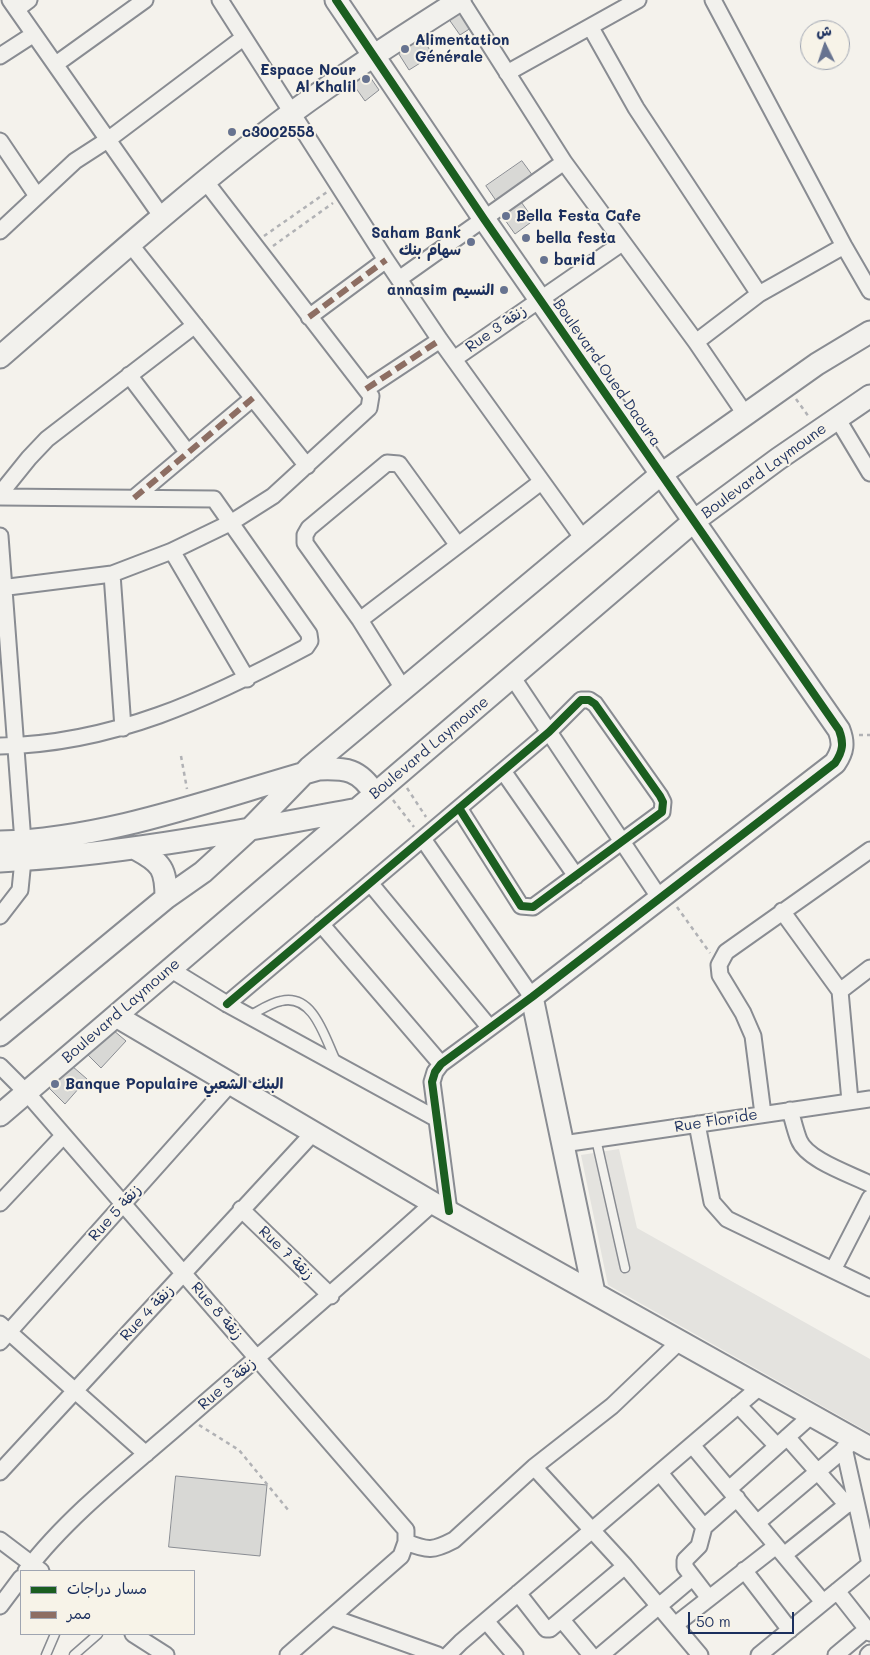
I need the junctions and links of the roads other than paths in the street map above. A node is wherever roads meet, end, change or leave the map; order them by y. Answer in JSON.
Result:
{"nodes":[{"id":1,"x":145,"y":0,"type":"edge"},
{"id":2,"x":220,"y":0,"type":"edge"},
{"id":3,"x":336,"y":0,"type":"edge"},
{"id":4,"x":460,"y":0,"type":"edge"},
{"id":5,"x":638,"y":0,"type":"edge"},
{"id":6,"x":713,"y":0,"type":"edge"},
{"id":7,"x":19,"y":3,"type":"edge"},
{"id":8,"x":591,"y":28,"type":"junction"},
{"id":9,"x":34,"y":34,"type":"junction"},
{"id":10,"x":242,"y":38,"type":"junction"},
{"id":11,"x":0,"y":56,"type":"edge"},
{"id":12,"x":372,"y":56,"type":"junction"},
{"id":13,"x":56,"y":64,"type":"junction"},
{"id":14,"x":508,"y":73,"type":"junction"},
{"id":15,"x":292,"y":113,"type":"junction"},
{"id":16,"x":109,"y":139,"type":"junction"},
{"id":17,"x":0,"y":141,"type":"edge"},
{"id":18,"x":564,"y":162,"type":"junction"},
{"id":19,"x":206,"y":182,"type":"junction"},
{"id":20,"x":37,"y":196,"type":"junction"},
{"id":21,"x":162,"y":217,"type":"junction"},
{"id":22,"x":484,"y":219,"type":"junction"},
{"id":23,"x":0,"y":230,"type":"edge"},
{"id":24,"x":622,"y":243,"type":"junction"},
{"id":25,"x":130,"y":244,"type":"junction"},
{"id":26,"x":844,"y":246,"type":"junction"},
{"id":27,"x":386,"y":260,"type":"junction"},
{"id":28,"x":399,"y":279,"type":"junction"},
{"id":29,"x":870,"y":291,"type":"edge"},
{"id":30,"x":759,"y":294,"type":"junction"},
{"id":31,"x":539,"y":299,"type":"junction"},
{"id":32,"x":309,"y":317,"type":"junction"},
{"id":33,"x":195,"y":325,"type":"junction"},
{"id":34,"x":870,"y":332,"type":"edge"},
{"id":35,"x":440,"y":340,"type":"junction"},
{"id":36,"x":696,"y":342,"type":"junction"},
{"id":37,"x":0,"y":358,"type":"edge"},
{"id":38,"x":454,"y":359,"type":"junction"},
{"id":39,"x":129,"y":376,"type":"junction"},
{"id":40,"x":366,"y":389,"type":"junction"},
{"id":41,"x":870,"y":396,"type":"edge"},
{"id":42,"x":253,"y":398,"type":"junction"},
{"id":43,"x":745,"y":414,"type":"junction"},
{"id":44,"x":837,"y":418,"type":"junction"},
{"id":45,"x":188,"y":453,"type":"junction"},
{"id":46,"x":307,"y":466,"type":"junction"},
{"id":47,"x":870,"y":473,"type":"edge"},
{"id":48,"x":660,"y":475,"type":"junction"},
{"id":49,"x":541,"y":482,"type":"junction"},
{"id":50,"x":0,"y":495,"type":"edge"},
{"id":51,"x":134,"y":498,"type":"junction"},
{"id":52,"x":694,"y":521,"type":"junction"},
{"id":53,"x":232,"y":522,"type":"junction"},
{"id":54,"x":0,"y":536,"type":"edge"},
{"id":55,"x":584,"y":540,"type":"junction"},
{"id":56,"x":457,"y":544,"type":"junction"},
{"id":57,"x":172,"y":551,"type":"junction"},
{"id":58,"x":112,"y":574,"type":"junction"},
{"id":59,"x":1,"y":588,"type":"edge"},
{"id":60,"x":360,"y":620,"type":"junction"},
{"id":61,"x":513,"y":678,"type":"junction"},
{"id":62,"x":247,"y":679,"type":"junction"},
{"id":63,"x":404,"y":690,"type":"junction"},
{"id":64,"x":123,"y":728,"type":"junction"},
{"id":65,"x":549,"y":732,"type":"junction"},
{"id":66,"x":0,"y":746,"type":"edge"},
{"id":67,"x":16,"y":746,"type":"junction"},
{"id":68,"x":503,"y":771,"type":"junction"},
{"id":69,"x":303,"y":773,"type":"junction"},
{"id":70,"x":385,"y":785,"type":"junction"},
{"id":71,"x":459,"y":808,"type":"junction"},
{"id":72,"x":355,"y":809,"type":"junction"},
{"id":73,"x":250,"y":829,"type":"junction"},
{"id":74,"x":422,"y":839,"type":"junction"},
{"id":75,"x":0,"y":842,"type":"edge"},
{"id":76,"x":622,"y":842,"type":"junction"},
{"id":77,"x":136,"y":849,"type":"junction"},
{"id":78,"x":870,"y":850,"type":"edge"},
{"id":79,"x":23,"y":851,"type":"junction"},
{"id":80,"x":0,"y":862,"type":"edge"},
{"id":81,"x":576,"y":876,"type":"junction"},
{"id":82,"x":370,"y":883,"type":"junction"},
{"id":83,"x":662,"y":894,"type":"junction"},
{"id":84,"x":166,"y":898,"type":"junction"},
{"id":85,"x":782,"y":911,"type":"junction"},
{"id":86,"x":0,"y":916,"type":"edge"},
{"id":87,"x":321,"y":924,"type":"junction"},
{"id":88,"x":870,"y":968,"type":"edge"},
{"id":89,"x":170,"y":969,"type":"junction"},
{"id":90,"x":840,"y":991,"type":"junction"},
{"id":91,"x":532,"y":997,"type":"junction"},
{"id":92,"x":227,"y":1004,"type":"junction"},
{"id":93,"x":116,"y":1016,"type":"junction"},
{"id":94,"x":249,"y":1016,"type":"junction"},
{"id":95,"x":490,"y":1028,"type":"junction"},
{"id":96,"x":0,"y":1035,"type":"edge"},
{"id":97,"x":337,"y":1064,"type":"junction"},
{"id":98,"x":440,"y":1064,"type":"junction"},
{"id":99,"x":0,"y":1066,"type":"edge"},
{"id":100,"x":231,"y":1083,"type":"junction"},
{"id":101,"x":26,"y":1093,"type":"junction"},
{"id":102,"x":870,"y":1099,"type":"edge"},
{"id":103,"x":850,"y":1101,"type":"junction"},
{"id":104,"x":790,"y":1110,"type":"junction"},
{"id":105,"x":763,"y":1114,"type":"junction"},
{"id":106,"x":0,"y":1115,"type":"edge"},
{"id":107,"x":435,"y":1118,"type":"junction"},
{"id":108,"x":697,"y":1124,"type":"junction"},
{"id":109,"x":314,"y":1132,"type":"junction"},
{"id":110,"x":63,"y":1136,"type":"junction"},
{"id":111,"x":596,"y":1139,"type":"junction"},
{"id":112,"x":563,"y":1144,"type":"junction"},
{"id":113,"x":870,"y":1184,"type":"edge"},
{"id":114,"x":870,"y":1198,"type":"edge"},
{"id":115,"x":0,"y":1203,"type":"edge"},
{"id":116,"x":124,"y":1204,"type":"junction"},
{"id":117,"x":441,"y":1207,"type":"junction"},
{"id":118,"x":241,"y":1209,"type":"junction"},
{"id":119,"x":625,"y":1268,"type":"dead end"},
{"id":120,"x":833,"y":1270,"type":"junction"},
{"id":121,"x":184,"y":1273,"type":"junction"},
{"id":122,"x":870,"y":1288,"type":"edge"},
{"id":123,"x":594,"y":1293,"type":"junction"},
{"id":124,"x":330,"y":1296,"type":"junction"},
{"id":125,"x":3,"y":1333,"type":"edge"},
{"id":126,"x":680,"y":1340,"type":"junction"},
{"id":127,"x":258,"y":1357,"type":"junction"},
{"id":128,"x":762,"y":1385,"type":"junction"},
{"id":129,"x":73,"y":1391,"type":"junction"},
{"id":130,"x":738,"y":1405,"type":"junction"},
{"id":131,"x":813,"y":1414,"type":"junction"},
{"id":132,"x":782,"y":1442,"type":"junction"},
{"id":133,"x":692,"y":1445,"type":"junction"},
{"id":134,"x":856,"y":1445,"type":"edge"},
{"id":135,"x":146,"y":1454,"type":"junction"},
{"id":136,"x":534,"y":1467,"type":"junction"},
{"id":137,"x":817,"y":1471,"type":"junction"},
{"id":138,"x":0,"y":1472,"type":"edge"},
{"id":139,"x":660,"y":1473,"type":"junction"},
{"id":140,"x":733,"y":1494,"type":"junction"},
{"id":141,"x":851,"y":1502,"type":"junction"},
{"id":142,"x":757,"y":1523,"type":"junction"},
{"id":143,"x":704,"y":1527,"type":"junction"},
{"id":144,"x":593,"y":1531,"type":"junction"},
{"id":145,"x":406,"y":1536,"type":"junction"},
{"id":146,"x":0,"y":1540,"type":"edge"},
{"id":147,"x":780,"y":1550,"type":"junction"},
{"id":148,"x":870,"y":1564,"type":"edge"},
{"id":149,"x":626,"y":1566,"type":"junction"},
{"id":150,"x":33,"y":1569,"type":"edge"},
{"id":151,"x":744,"y":1570,"type":"junction"},
{"id":152,"x":692,"y":1578,"type":"junction"},
{"id":153,"x":20,"y":1579,"type":"edge"},
{"id":154,"x":836,"y":1591,"type":"junction"},
{"id":155,"x":518,"y":1594,"type":"junction"},
{"id":156,"x":708,"y":1597,"type":"junction"},
{"id":157,"x":823,"y":1602,"type":"junction"},
{"id":158,"x":659,"y":1605,"type":"junction"},
{"id":159,"x":0,"y":1606,"type":"edge"},
{"id":160,"x":331,"y":1617,"type":"junction"},
{"id":161,"x":486,"y":1620,"type":"junction"},
{"id":162,"x":562,"y":1620,"type":"junction"},
{"id":163,"x":675,"y":1625,"type":"junction"},
{"id":164,"x":790,"y":1630,"type":"junction"},
{"id":165,"x":869,"y":1631,"type":"edge"},
{"id":166,"x":55,"y":1635,"type":"edge"},
{"id":167,"x":97,"y":1635,"type":"edge"},
{"id":168,"x":135,"y":1635,"type":"edge"},
{"id":169,"x":692,"y":1652,"type":"edge"},
{"id":170,"x":764,"y":1653,"type":"edge"},
{"id":171,"x":46,"y":1655,"type":"edge"},
{"id":172,"x":74,"y":1655,"type":"edge"},
{"id":173,"x":166,"y":1655,"type":"edge"},
{"id":174,"x":288,"y":1655,"type":"edge"},
{"id":175,"x":438,"y":1655,"type":"edge"},
{"id":176,"x":448,"y":1655,"type":"edge"},
{"id":177,"x":515,"y":1655,"type":"edge"},
{"id":178,"x":591,"y":1655,"type":"edge"},
{"id":179,"x":601,"y":1655,"type":"edge"},
{"id":180,"x":836,"y":1655,"type":"edge"}],
"edges":[{"from":1,"to":13,"type":"street"},
{"from":2,"to":10,"type":"street"},
{"from":3,"to":12,"type":"street","name":"Boulevard Oued Daoura"},
{"from":4,"to":12,"type":"street"},
{"from":4,"to":14,"type":"street"},
{"from":5,"to":8,"type":"street"},
{"from":6,"to":26,"type":"street"},
{"from":7,"to":9,"type":"street"},
{"from":8,"to":14,"type":"street"},
{"from":8,"to":30,"type":"street"},
{"from":9,"to":11,"type":"street"},
{"from":9,"to":13,"type":"street"},
{"from":10,"to":15,"type":"street"},
{"from":10,"to":16,"type":"street"},
{"from":12,"to":15,"type":"street"},
{"from":12,"to":22,"type":"street","name":"Boulevard Oued Daoura"},
{"from":13,"to":16,"type":"street"},
{"from":14,"to":18,"type":"street"},
{"from":15,"to":19,"type":"street"},
{"from":15,"to":27,"type":"street"},
{"from":16,"to":20,"type":"street"},
{"from":16,"to":21,"type":"street"},
{"from":17,"to":20,"type":"street"},
{"from":18,"to":22,"type":"street"},
{"from":18,"to":24,"type":"street"},
{"from":19,"to":21,"type":"street"},
{"from":19,"to":32,"type":"street"},
{"from":20,"to":23,"type":"street"},
{"from":21,"to":25,"type":"street"},
{"from":22,"to":28,"type":"street"},
{"from":22,"to":31,"type":"street","name":"Boulevard Oued Daoura"},
{"from":24,"to":31,"type":"street","name":"Rue 3 زنقة"},
{"from":24,"to":36,"type":"street"},
{"from":25,"to":33,"type":"street"},
{"from":25,"to":37,"type":"street"},
{"from":26,"to":29,"type":"street"},
{"from":26,"to":30,"type":"street"},
{"from":27,"to":28,"type":"street"},
{"from":27,"to":32,"type":"street"},
{"from":28,"to":35,"type":"street"},
{"from":30,"to":36,"type":"street"},
{"from":31,"to":38,"type":"street","name":"Rue 3 زنقة"},
{"from":31,"to":48,"type":"street","name":"Boulevard Oued Daoura"},
{"from":32,"to":40,"type":"street"},
{"from":33,"to":39,"type":"street"},
{"from":33,"to":42,"type":"street"},
{"from":34,"to":43,"type":"street"},
{"from":35,"to":38,"type":"street"},
{"from":35,"to":40,"type":"street"},
{"from":36,"to":43,"type":"street"},
{"from":38,"to":49,"type":"street"},
{"from":39,"to":45,"type":"street"},
{"from":39,"to":50,"type":"street"},
{"from":40,"to":46,"type":"street"},
{"from":41,"to":44,"type":"street","name":"Boulevard Laymoune"},
{"from":42,"to":45,"type":"street"},
{"from":42,"to":46,"type":"street"},
{"from":43,"to":48,"type":"street"},
{"from":44,"to":47,"type":"street"},
{"from":44,"to":52,"type":"street","name":"Boulevard Laymoune"},
{"from":45,"to":51,"type":"street"},
{"from":46,"to":53,"type":"street"},
{"from":48,"to":52,"type":"street","name":"Boulevard Oued Daoura"},
{"from":48,"to":55,"type":"street"},
{"from":49,"to":55,"type":"street"},
{"from":49,"to":56,"type":"street"},
{"from":50,"to":51,"type":"street"},
{"from":51,"to":53,"type":"street"},
{"from":52,"to":61,"type":"street","name":"Boulevard Laymoune"},
{"from":52,"to":83,"type":"street","name":"Boulevard Oued Daoura"},
{"from":53,"to":57,"type":"street"},
{"from":53,"to":62,"type":"street"},
{"from":54,"to":59,"type":"street"},
{"from":55,"to":63,"type":"street"},
{"from":56,"to":60,"type":"street"},
{"from":56,"to":60,"type":"street"},
{"from":57,"to":58,"type":"street"},
{"from":57,"to":62,"type":"street"},
{"from":58,"to":59,"type":"street"},
{"from":58,"to":64,"type":"street"},
{"from":59,"to":67,"type":"street"},
{"from":60,"to":63,"type":"street"},
{"from":61,"to":65,"type":"street"},
{"from":61,"to":70,"type":"street","name":"Boulevard Laymoune"},
{"from":62,"to":64,"type":"street"},
{"from":63,"to":69,"type":"street"},
{"from":64,"to":67,"type":"street"},
{"from":65,"to":68,"type":"street"},
{"from":65,"to":76,"type":"street"},
{"from":65,"to":76,"type":"street"},
{"from":66,"to":67,"type":"street"},
{"from":67,"to":79,"type":"street"},
{"from":68,"to":71,"type":"street"},
{"from":68,"to":81,"type":"street"},
{"from":69,"to":70,"type":"street"},
{"from":69,"to":73,"type":"street"},
{"from":69,"to":79,"type":"street"},
{"from":70,"to":72,"type":"street","name":"Boulevard Laymoune"},
{"from":71,"to":74,"type":"street"},
{"from":71,"to":81,"type":"street"},
{"from":72,"to":73,"type":"street"},
{"from":72,"to":89,"type":"street","name":"Boulevard Laymoune"},
{"from":73,"to":77,"type":"street"},
{"from":73,"to":84,"type":"street"},
{"from":74,"to":82,"type":"street"},
{"from":74,"to":91,"type":"street"},
{"from":75,"to":79,"type":"street"},
{"from":76,"to":81,"type":"street"},
{"from":76,"to":83,"type":"street"},
{"from":77,"to":79,"type":"street"},
{"from":77,"to":84,"type":"street"},
{"from":78,"to":85,"type":"street"},
{"from":79,"to":80,"type":"street"},
{"from":79,"to":86,"type":"street"},
{"from":82,"to":87,"type":"street"},
{"from":82,"to":95,"type":"street"},
{"from":83,"to":91,"type":"street"},
{"from":84,"to":96,"type":"street"},
{"from":85,"to":90,"type":"street"},
{"from":85,"to":105,"type":"street"},
{"from":87,"to":92,"type":"street"},
{"from":87,"to":98,"type":"street"},
{"from":88,"to":90,"type":"street"},
{"from":89,"to":92,"type":"street"},
{"from":89,"to":93,"type":"street","name":"Boulevard Laymoune"},
{"from":90,"to":103,"type":"street"},
{"from":91,"to":95,"type":"street"},
{"from":91,"to":112,"type":"street"},
{"from":92,"to":94,"type":"street"},
{"from":93,"to":100,"type":"street"},
{"from":93,"to":101,"type":"street","name":"Boulevard Laymoune"},
{"from":94,"to":97,"type":"street"},
{"from":94,"to":97,"type":"lane"},
{"from":95,"to":98,"type":"street"},
{"from":97,"to":107,"type":"street"},
{"from":98,"to":107,"type":"street"},
{"from":99,"to":101,"type":"street","name":"Rue 8 زنقة"},
{"from":100,"to":109,"type":"street"},
{"from":100,"to":116,"type":"street","name":"Rue 5 زنقة"},
{"from":101,"to":106,"type":"street","name":"Boulevard Laymoune"},
{"from":101,"to":110,"type":"street","name":"Rue 8 زنقة"},
{"from":102,"to":103,"type":"street","name":"Rue Floride"},
{"from":103,"to":104,"type":"street","name":"Rue Floride"},
{"from":104,"to":105,"type":"street","name":"Rue Floride"},
{"from":104,"to":113,"type":"street"},
{"from":105,"to":108,"type":"street","name":"Rue Floride"},
{"from":107,"to":117,"type":"street"},
{"from":108,"to":111,"type":"street","name":"Rue Floride"},
{"from":108,"to":120,"type":"street"},
{"from":109,"to":117,"type":"street"},
{"from":109,"to":118,"type":"street","name":"Rue 4 زنقة"},
{"from":110,"to":115,"type":"street"},
{"from":110,"to":116,"type":"street","name":"Rue 8 زنقة"},
{"from":111,"to":112,"type":"street","name":"Rue Floride"},
{"from":111,"to":119,"type":"lane"},
{"from":112,"to":123,"type":"street"},
{"from":114,"to":120,"type":"street"},
{"from":116,"to":121,"type":"street","name":"Rue 8 زنقة"},
{"from":116,"to":125,"type":"street","name":"Rue 5 زنقة"},
{"from":117,"to":123,"type":"street"},
{"from":117,"to":124,"type":"street","name":"Rue 3 زنقة"},
{"from":118,"to":121,"type":"street","name":"Rue 4 زنقة"},
{"from":118,"to":124,"type":"street","name":"Rue 7 زنقة"},
{"from":120,"to":122,"type":"street"},
{"from":121,"to":127,"type":"street","name":"Rue 8 زنقة"},
{"from":121,"to":129,"type":"street","name":"Rue 4 زنقة"},
{"from":123,"to":126,"type":"street"},
{"from":124,"to":127,"type":"street","name":"Rue 3 زنقة"},
{"from":125,"to":129,"type":"street"},
{"from":126,"to":128,"type":"street"},
{"from":126,"to":136,"type":"street"},
{"from":127,"to":135,"type":"street","name":"Rue 3 زنقة"},
{"from":127,"to":145,"type":"street","name":"Rue 8 زنقة"},
{"from":128,"to":130,"type":"street"},
{"from":128,"to":131,"type":"street"},
{"from":129,"to":135,"type":"street"},
{"from":129,"to":138,"type":"street","name":"Rue 4 زنقة"},
{"from":130,"to":132,"type":"street"},
{"from":130,"to":133,"type":"street"},
{"from":131,"to":132,"type":"street"},
{"from":131,"to":134,"type":"street"},
{"from":132,"to":137,"type":"street"},
{"from":132,"to":140,"type":"street"},
{"from":133,"to":139,"type":"street"},
{"from":133,"to":140,"type":"street"},
{"from":134,"to":137,"type":"street"},
{"from":134,"to":141,"type":"street"},
{"from":135,"to":150,"type":"street","name":"Rue 3 زنقة"},
{"from":136,"to":144,"type":"street"},
{"from":136,"to":145,"type":"street"},
{"from":137,"to":141,"type":"street"},
{"from":137,"to":142,"type":"street"},
{"from":139,"to":143,"type":"street"},
{"from":139,"to":144,"type":"street"},
{"from":140,"to":142,"type":"street"},
{"from":140,"to":143,"type":"street"},
{"from":141,"to":147,"type":"street"},
{"from":141,"to":148,"type":"street"},
{"from":142,"to":147,"type":"street"},
{"from":143,"to":152,"type":"street"},
{"from":144,"to":149,"type":"street"},
{"from":144,"to":155,"type":"street"},
{"from":145,"to":160,"type":"street"},
{"from":146,"to":150,"type":"street"},
{"from":147,"to":151,"type":"street"},
{"from":147,"to":157,"type":"street"},
{"from":148,"to":154,"type":"street"},
{"from":149,"to":158,"type":"street"},
{"from":149,"to":162,"type":"street"},
{"from":151,"to":156,"type":"street"},
{"from":151,"to":164,"type":"street"},
{"from":152,"to":156,"type":"street"},
{"from":152,"to":158,"type":"street"},
{"from":153,"to":159,"type":"street"},
{"from":154,"to":157,"type":"street"},
{"from":154,"to":165,"type":"street"},
{"from":155,"to":161,"type":"street"},
{"from":155,"to":162,"type":"street"},
{"from":156,"to":163,"type":"street"},
{"from":157,"to":164,"type":"street"},
{"from":158,"to":163,"type":"street"},
{"from":158,"to":179,"type":"street"},
{"from":160,"to":174,"type":"street"},
{"from":160,"to":175,"type":"street"},
{"from":161,"to":176,"type":"street"},
{"from":161,"to":177,"type":"street"},
{"from":162,"to":178,"type":"street"},
{"from":163,"to":169,"type":"street"},
{"from":164,"to":170,"type":"street"},
{"from":165,"to":180,"type":"street"},
{"from":166,"to":171,"type":"lane"},
{"from":167,"to":172,"type":"lane"},
{"from":168,"to":173,"type":"street"}]}
